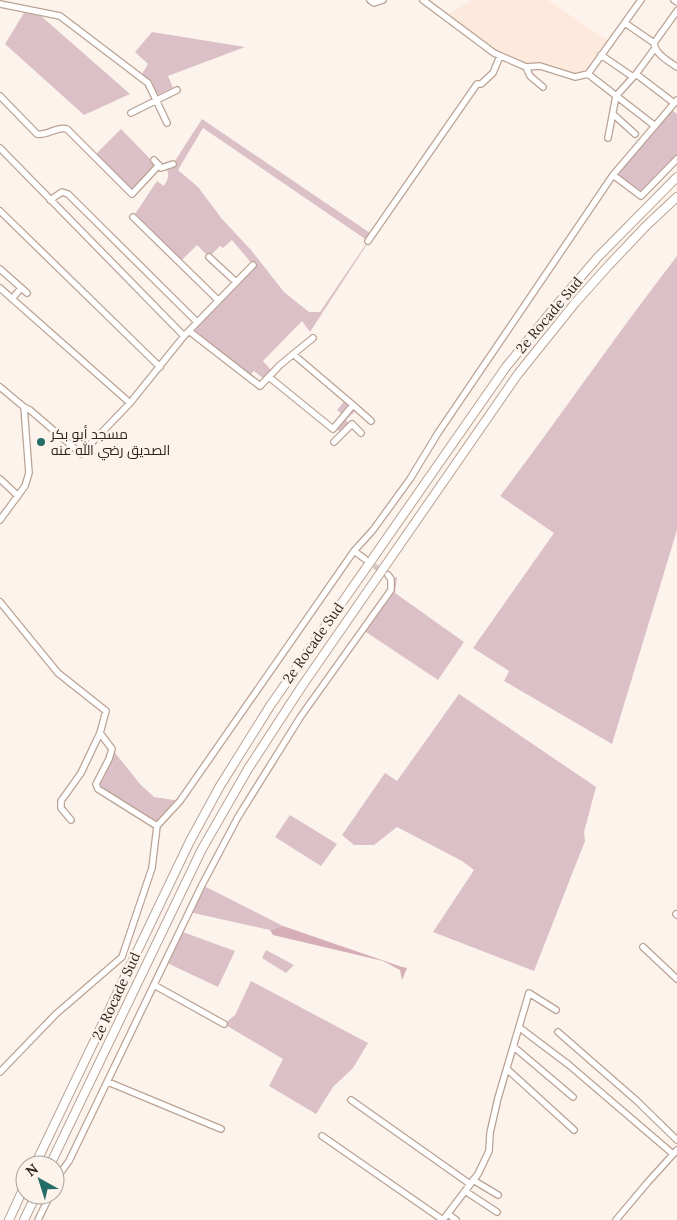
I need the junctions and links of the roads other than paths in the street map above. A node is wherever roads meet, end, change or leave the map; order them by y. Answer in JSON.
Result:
{"nodes":[{"id":1,"x":370,"y":0,"type":"edge"},
{"id":2,"x":384,"y":0,"type":"edge"},
{"id":3,"x":423,"y":0,"type":"edge"},
{"id":4,"x":641,"y":0,"type":"edge"},
{"id":5,"x":0,"y":4,"type":"edge"},
{"id":6,"x":677,"y":11,"type":"edge"},
{"id":7,"x":624,"y":23,"type":"junction"},
{"id":8,"x":655,"y":45,"type":"junction"},
{"id":9,"x":601,"y":55,"type":"junction"},
{"id":10,"x":500,"y":56,"type":"junction"},
{"id":11,"x":526,"y":67,"type":"junction"},
{"id":12,"x":677,"y":67,"type":"edge"},
{"id":13,"x":588,"y":74,"type":"junction"},
{"id":14,"x":634,"y":76,"type":"junction"},
{"id":15,"x":543,"y":87,"type":"dead end"},
{"id":16,"x":177,"y":90,"type":"dead end"},
{"id":17,"x":0,"y":96,"type":"edge"},
{"id":18,"x":616,"y":96,"type":"junction"},
{"id":19,"x":156,"y":100,"type":"junction"},
{"id":20,"x":676,"y":102,"type":"edge"},
{"id":21,"x":130,"y":112,"type":"dead end"},
{"id":22,"x":613,"y":114,"type":"junction"},
{"id":23,"x":167,"y":124,"type":"dead end"},
{"id":24,"x":655,"y":126,"type":"junction"},
{"id":25,"x":635,"y":134,"type":"dead end"},
{"id":26,"x":608,"y":138,"type":"dead end"},
{"id":27,"x":0,"y":148,"type":"edge"},
{"id":28,"x":677,"y":159,"type":"edge"},
{"id":29,"x":154,"y":160,"type":"dead end"},
{"id":30,"x":172,"y":164,"type":"dead end"},
{"id":31,"x":159,"y":165,"type":"junction"},
{"id":32,"x":613,"y":175,"type":"junction"},
{"id":33,"x":677,"y":177,"type":"edge"},
{"id":34,"x":677,"y":197,"type":"edge"},
{"id":35,"x":50,"y":200,"type":"junction"},
{"id":36,"x":0,"y":211,"type":"edge"},
{"id":37,"x":133,"y":217,"type":"dead end"},
{"id":38,"x":368,"y":241,"type":"dead end"},
{"id":39,"x":209,"y":257,"type":"dead end"},
{"id":40,"x":253,"y":265,"type":"dead end"},
{"id":41,"x":0,"y":269,"type":"edge"},
{"id":42,"x":236,"y":282,"type":"junction"},
{"id":43,"x":0,"y":288,"type":"edge"},
{"id":44,"x":21,"y":288,"type":"junction"},
{"id":45,"x":27,"y":293,"type":"dead end"},
{"id":46,"x":12,"y":299,"type":"junction"},
{"id":47,"x":218,"y":300,"type":"junction"},
{"id":48,"x":197,"y":322,"type":"junction"},
{"id":49,"x":189,"y":331,"type":"junction"},
{"id":50,"x":184,"y":336,"type":"junction"},
{"id":51,"x":312,"y":338,"type":"dead end"},
{"id":52,"x":293,"y":354,"type":"junction"},
{"id":53,"x":160,"y":367,"type":"junction"},
{"id":54,"x":269,"y":377,"type":"junction"},
{"id":55,"x":0,"y":387,"type":"edge"},
{"id":56,"x":130,"y":403,"type":"junction"},
{"id":57,"x":24,"y":406,"type":"junction"},
{"id":58,"x":353,"y":406,"type":"junction"},
{"id":59,"x":371,"y":421,"type":"dead end"},
{"id":60,"x":334,"y":427,"type":"junction"},
{"id":61,"x":342,"y":433,"type":"junction"},
{"id":62,"x":361,"y":433,"type":"dead end"},
{"id":63,"x":334,"y":442,"type":"dead end"},
{"id":64,"x":0,"y":480,"type":"edge"},
{"id":65,"x":17,"y":495,"type":"junction"},
{"id":66,"x":0,"y":520,"type":"edge"},
{"id":67,"x":354,"y":551,"type":"junction"},
{"id":68,"x":365,"y":559,"type":"tunnel mouth"},
{"id":69,"x":388,"y":575,"type":"dead end"},
{"id":70,"x":0,"y":602,"type":"edge"},
{"id":71,"x":100,"y":733,"type":"junction"},
{"id":72,"x":71,"y":820,"type":"dead end"},
{"id":73,"x":157,"y":826,"type":"junction"},
{"id":74,"x":643,"y":947,"type":"dead end"},
{"id":75,"x":677,"y":979,"type":"edge"},
{"id":76,"x":154,"y":985,"type":"junction"},
{"id":77,"x":556,"y":1010,"type":"dead end"},
{"id":78,"x":224,"y":1024,"type":"dead end"},
{"id":79,"x":520,"y":1028,"type":"junction"},
{"id":80,"x":558,"y":1032,"type":"dead end"},
{"id":81,"x":514,"y":1047,"type":"junction"},
{"id":82,"x":507,"y":1069,"type":"junction"},
{"id":83,"x":0,"y":1072,"type":"edge"},
{"id":84,"x":108,"y":1082,"type":"junction"},
{"id":85,"x":572,"y":1097,"type":"dead end"},
{"id":86,"x":351,"y":1100,"type":"dead end"},
{"id":87,"x":221,"y":1129,"type":"dead end"},
{"id":88,"x":574,"y":1130,"type":"dead end"},
{"id":89,"x":322,"y":1136,"type":"dead end"},
{"id":90,"x":677,"y":1140,"type":"edge"},
{"id":91,"x":675,"y":1152,"type":"edge"},
{"id":92,"x":40,"y":1155,"type":"edge"},
{"id":93,"x":55,"y":1155,"type":"edge"},
{"id":94,"x":65,"y":1167,"type":"edge"},
{"id":95,"x":472,"y":1182,"type":"junction"},
{"id":96,"x":464,"y":1191,"type":"junction"},
{"id":97,"x":498,"y":1195,"type":"dead end"},
{"id":98,"x":16,"y":1205,"type":"edge"},
{"id":99,"x":31,"y":1205,"type":"edge"},
{"id":100,"x":45,"y":1205,"type":"edge"},
{"id":101,"x":497,"y":1212,"type":"dead end"},
{"id":102,"x":448,"y":1214,"type":"junction"},
{"id":103,"x":8,"y":1220,"type":"edge"},
{"id":104,"x":24,"y":1220,"type":"edge"},
{"id":105,"x":38,"y":1220,"type":"edge"},
{"id":106,"x":443,"y":1220,"type":"edge"},
{"id":107,"x":456,"y":1220,"type":"edge"},
{"id":108,"x":616,"y":1220,"type":"edge"}],
"edges":[{"from":1,"to":2,"type":"street"},
{"from":3,"to":10,"type":"street"},
{"from":4,"to":7,"type":"street"},
{"from":5,"to":19,"type":"street"},
{"from":6,"to":8,"type":"street"},
{"from":7,"to":8,"type":"street"},
{"from":7,"to":9,"type":"street"},
{"from":8,"to":12,"type":"street"},
{"from":8,"to":14,"type":"street"},
{"from":9,"to":13,"type":"street"},
{"from":9,"to":14,"type":"street"},
{"from":10,"to":11,"type":"street"},
{"from":10,"to":38,"type":"street"},
{"from":11,"to":13,"type":"street"},
{"from":11,"to":15,"type":"street"},
{"from":13,"to":18,"type":"street"},
{"from":14,"to":18,"type":"street"},
{"from":14,"to":20,"type":"street"},
{"from":16,"to":19,"type":"street"},
{"from":17,"to":31,"type":"street"},
{"from":18,"to":22,"type":"street"},
{"from":18,"to":24,"type":"street"},
{"from":19,"to":21,"type":"street"},
{"from":19,"to":23,"type":"street"},
{"from":20,"to":24,"type":"street"},
{"from":22,"to":25,"type":"street"},
{"from":22,"to":26,"type":"street"},
{"from":24,"to":32,"type":"street"},
{"from":27,"to":35,"type":"street"},
{"from":28,"to":32,"type":"street"},
{"from":29,"to":31,"type":"street"},
{"from":30,"to":31,"type":"street"},
{"from":32,"to":67,"type":"street"},
{"from":33,"to":92,"type":"highway","name":"2e Rocade Sud"},
{"from":34,"to":93,"type":"highway","name":"2e Rocade Sud"},
{"from":35,"to":48,"type":"street"},
{"from":35,"to":50,"type":"street"},
{"from":36,"to":53,"type":"street"},
{"from":37,"to":47,"type":"street"},
{"from":39,"to":42,"type":"street"},
{"from":40,"to":42,"type":"street"},
{"from":41,"to":44,"type":"street"},
{"from":42,"to":47,"type":"street"},
{"from":43,"to":46,"type":"street"},
{"from":44,"to":45,"type":"street"},
{"from":44,"to":46,"type":"street"},
{"from":46,"to":56,"type":"street"},
{"from":47,"to":48,"type":"street"},
{"from":48,"to":49,"type":"street"},
{"from":49,"to":50,"type":"street"},
{"from":49,"to":54,"type":"street"},
{"from":50,"to":53,"type":"street"},
{"from":51,"to":52,"type":"street"},
{"from":52,"to":54,"type":"street"},
{"from":52,"to":58,"type":"street"},
{"from":53,"to":56,"type":"street"},
{"from":54,"to":60,"type":"street"},
{"from":55,"to":57,"type":"street"},
{"from":56,"to":57,"type":"street"},
{"from":57,"to":65,"type":"street"},
{"from":58,"to":59,"type":"street"},
{"from":58,"to":60,"type":"street"},
{"from":60,"to":61,"type":"street"},
{"from":61,"to":62,"type":"street"},
{"from":61,"to":63,"type":"street"},
{"from":64,"to":65,"type":"street"},
{"from":65,"to":66,"type":"street"},
{"from":67,"to":68,"type":"street"},
{"from":67,"to":73,"type":"street"},
{"from":69,"to":76,"type":"street"},
{"from":70,"to":71,"type":"street"},
{"from":71,"to":72,"type":"street"},
{"from":71,"to":73,"type":"street"},
{"from":73,"to":83,"type":"street"},
{"from":74,"to":75,"type":"street"},
{"from":76,"to":78,"type":"street"},
{"from":76,"to":84,"type":"street"},
{"from":77,"to":79,"type":"street"},
{"from":79,"to":81,"type":"street"},
{"from":79,"to":91,"type":"street"},
{"from":80,"to":90,"type":"street"},
{"from":81,"to":82,"type":"street"},
{"from":81,"to":85,"type":"street"},
{"from":82,"to":88,"type":"street"},
{"from":82,"to":95,"type":"street"},
{"from":84,"to":87,"type":"street"},
{"from":84,"to":94,"type":"street"},
{"from":86,"to":95,"type":"street"},
{"from":89,"to":106,"type":"street"},
{"from":91,"to":108,"type":"street"},
{"from":95,"to":96,"type":"street"},
{"from":95,"to":97,"type":"street"},
{"from":96,"to":101,"type":"street"},
{"from":96,"to":102,"type":"street"},
{"from":98,"to":103,"type":"highway"},
{"from":99,"to":104,"type":"highway"},
{"from":100,"to":105,"type":"street"},
{"from":102,"to":106,"type":"street"},
{"from":102,"to":107,"type":"street"}]}
